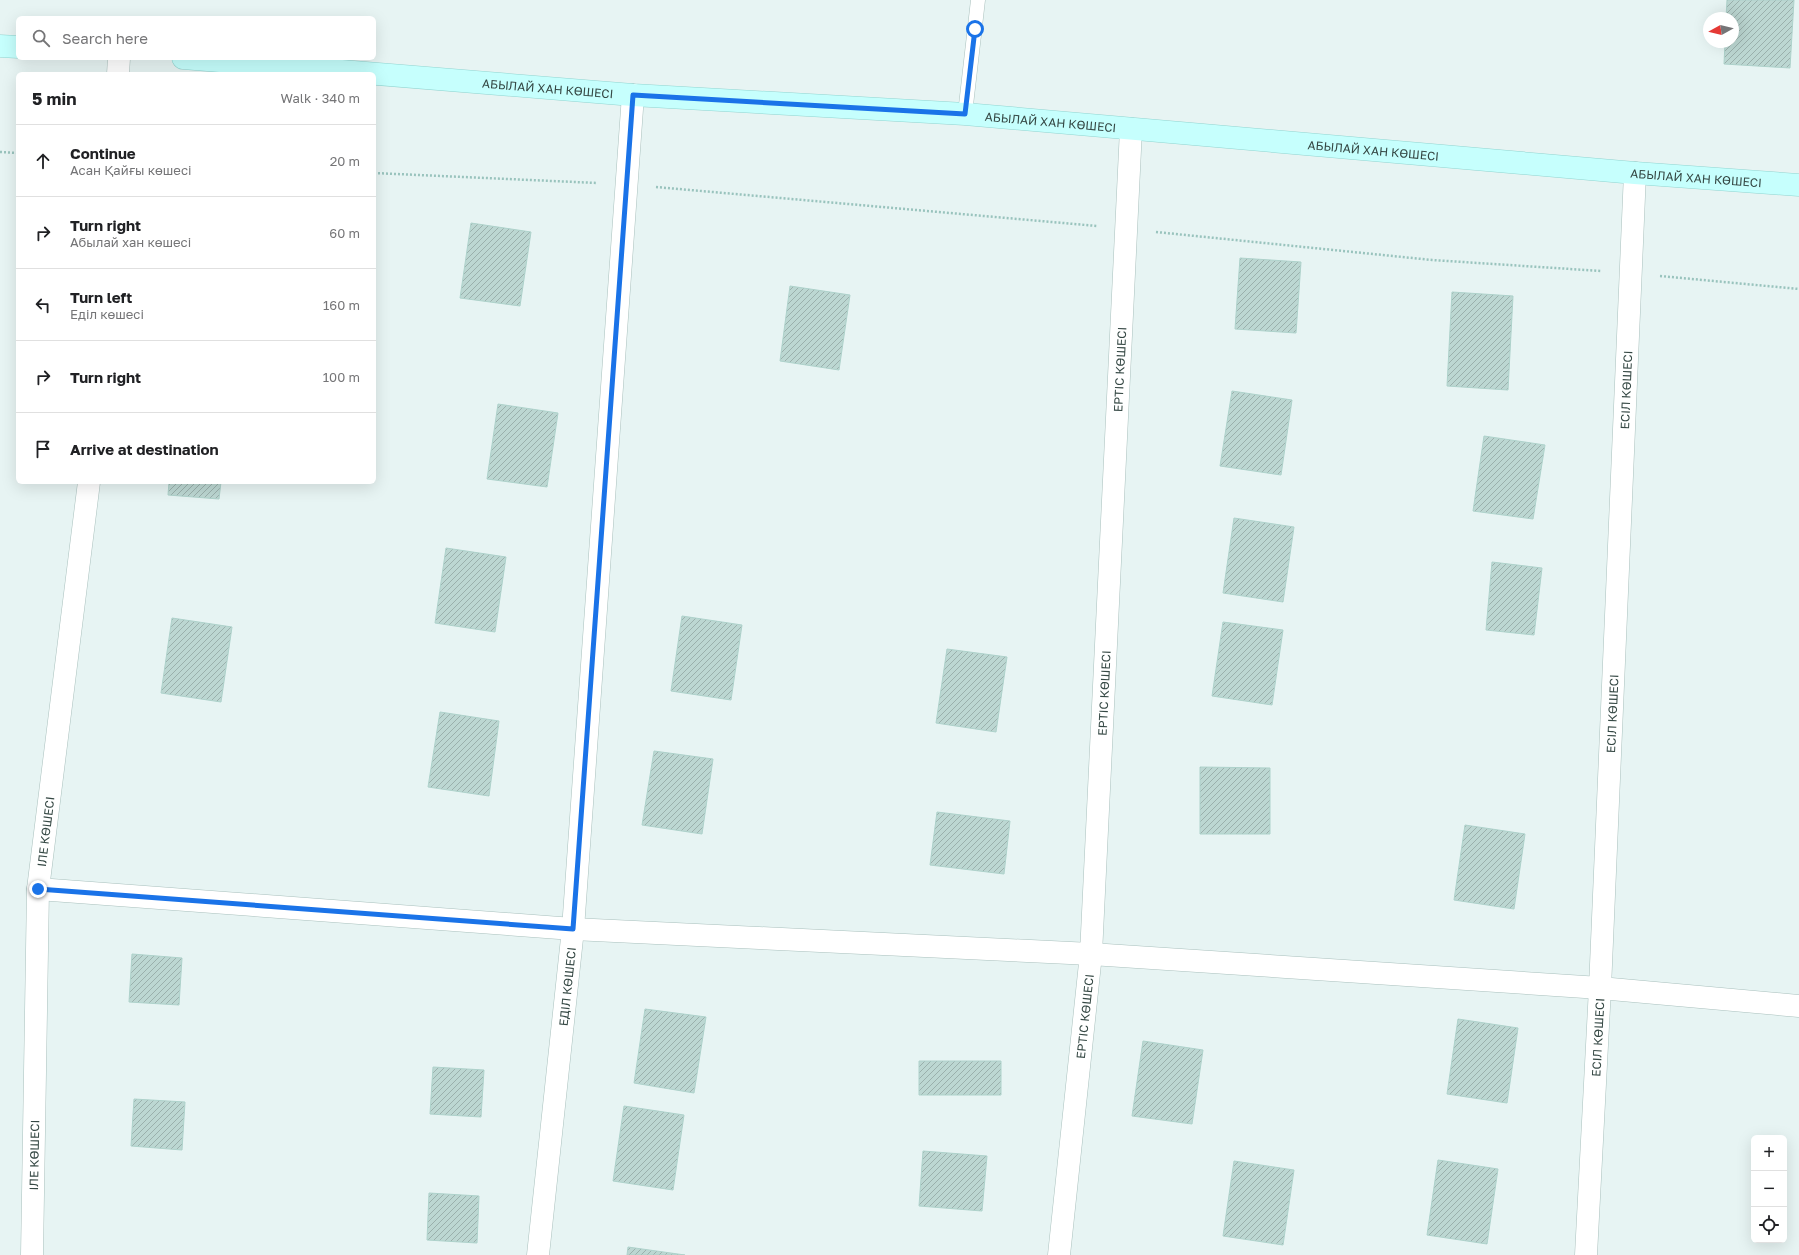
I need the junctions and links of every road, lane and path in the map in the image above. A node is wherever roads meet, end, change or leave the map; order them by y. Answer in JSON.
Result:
{"nodes":[{"id":1,"x":978,"y":0,"type":"edge"},
{"id":2,"x":0,"y":46,"type":"edge"},
{"id":3,"x":16,"y":47,"type":"edge"},
{"id":4,"x":119,"y":60,"type":"edge"},
{"id":5,"x":207,"y":60,"type":"edge"},
{"id":6,"x":118,"y":72,"type":"edge"},
{"id":7,"x":353,"y":72,"type":"edge"},
{"id":8,"x":376,"y":74,"type":"edge"},
{"id":9,"x":633,"y":95,"type":"junction"},
{"id":10,"x":965,"y":114,"type":"junction"},
{"id":11,"x":1131,"y":129,"type":"junction"},
{"id":12,"x":0,"y":152,"type":"edge"},
{"id":13,"x":16,"y":154,"type":"edge"},
{"id":14,"x":376,"y":173,"type":"edge"},
{"id":15,"x":1636,"y":173,"type":"junction"},
{"id":16,"x":626,"y":185,"type":"junction"},
{"id":17,"x":1799,"y":185,"type":"edge"},
{"id":18,"x":1126,"y":229,"type":"junction"},
{"id":19,"x":1631,"y":273,"type":"junction"},
{"id":20,"x":1799,"y":289,"type":"edge"},
{"id":21,"x":89,"y":484,"type":"edge"},
{"id":22,"x":38,"y":889,"type":"junction"},
{"id":23,"x":573,"y":929,"type":"junction"},
{"id":24,"x":1091,"y":954,"type":"junction"},
{"id":25,"x":1600,"y":988,"type":"junction"},
{"id":26,"x":1799,"y":1006,"type":"edge"},
{"id":27,"x":32,"y":1255,"type":"edge"},
{"id":28,"x":538,"y":1255,"type":"edge"},
{"id":29,"x":1059,"y":1255,"type":"edge"},
{"id":30,"x":1586,"y":1255,"type":"edge"}],
"edges":[{"from":1,"to":10,"type":"lane"},
{"from":2,"to":3,"type":"street"},
{"from":4,"to":6,"type":"street"},
{"from":5,"to":7,"type":"street","name":"АБЫЛАЙ ХАН КӨШЕСІ"},
{"from":8,"to":9,"type":"street","name":"АБЫЛАЙ ХАН КӨШЕСІ"},
{"from":9,"to":10,"type":"street","name":"АБЫЛАЙ ХАН КӨШЕСІ"},
{"from":9,"to":16,"type":"street","name":"ЕДІЛ КӨШЕСІ"},
{"from":10,"to":11,"type":"street","name":"АБЫЛАЙ ХАН КӨШЕСІ"},
{"from":11,"to":15,"type":"street","name":"АБЫЛАЙ ХАН КӨШЕСІ"},
{"from":11,"to":18,"type":"street","name":"ЕРТІС КӨШЕСІ"},
{"from":12,"to":13,"type":"path"},
{"from":14,"to":16,"type":"path"},
{"from":15,"to":17,"type":"street","name":"АБЫЛАЙ ХАН КӨШЕСІ"},
{"from":15,"to":19,"type":"street","name":"ЕСІЛ КӨШЕСІ"},
{"from":16,"to":18,"type":"path"},
{"from":16,"to":23,"type":"street","name":"ЕДІЛ КӨШЕСІ"},
{"from":18,"to":19,"type":"path"},
{"from":18,"to":24,"type":"street","name":"ЕРТІС КӨШЕСІ"},
{"from":19,"to":20,"type":"path"},
{"from":19,"to":25,"type":"street","name":"ЕСІЛ КӨШЕСІ"},
{"from":21,"to":22,"type":"street","name":"ІЛЕ КӨШЕСІ"},
{"from":22,"to":23,"type":"street"},
{"from":22,"to":27,"type":"street","name":"ІЛЕ КӨШЕСІ"},
{"from":23,"to":24,"type":"street"},
{"from":23,"to":28,"type":"street","name":"ЕДІЛ КӨШЕСІ"},
{"from":24,"to":25,"type":"street"},
{"from":24,"to":29,"type":"street","name":"ЕРТІС КӨШЕСІ"},
{"from":25,"to":26,"type":"street"},
{"from":25,"to":30,"type":"street","name":"ЕСІЛ КӨШЕСІ"}]}
